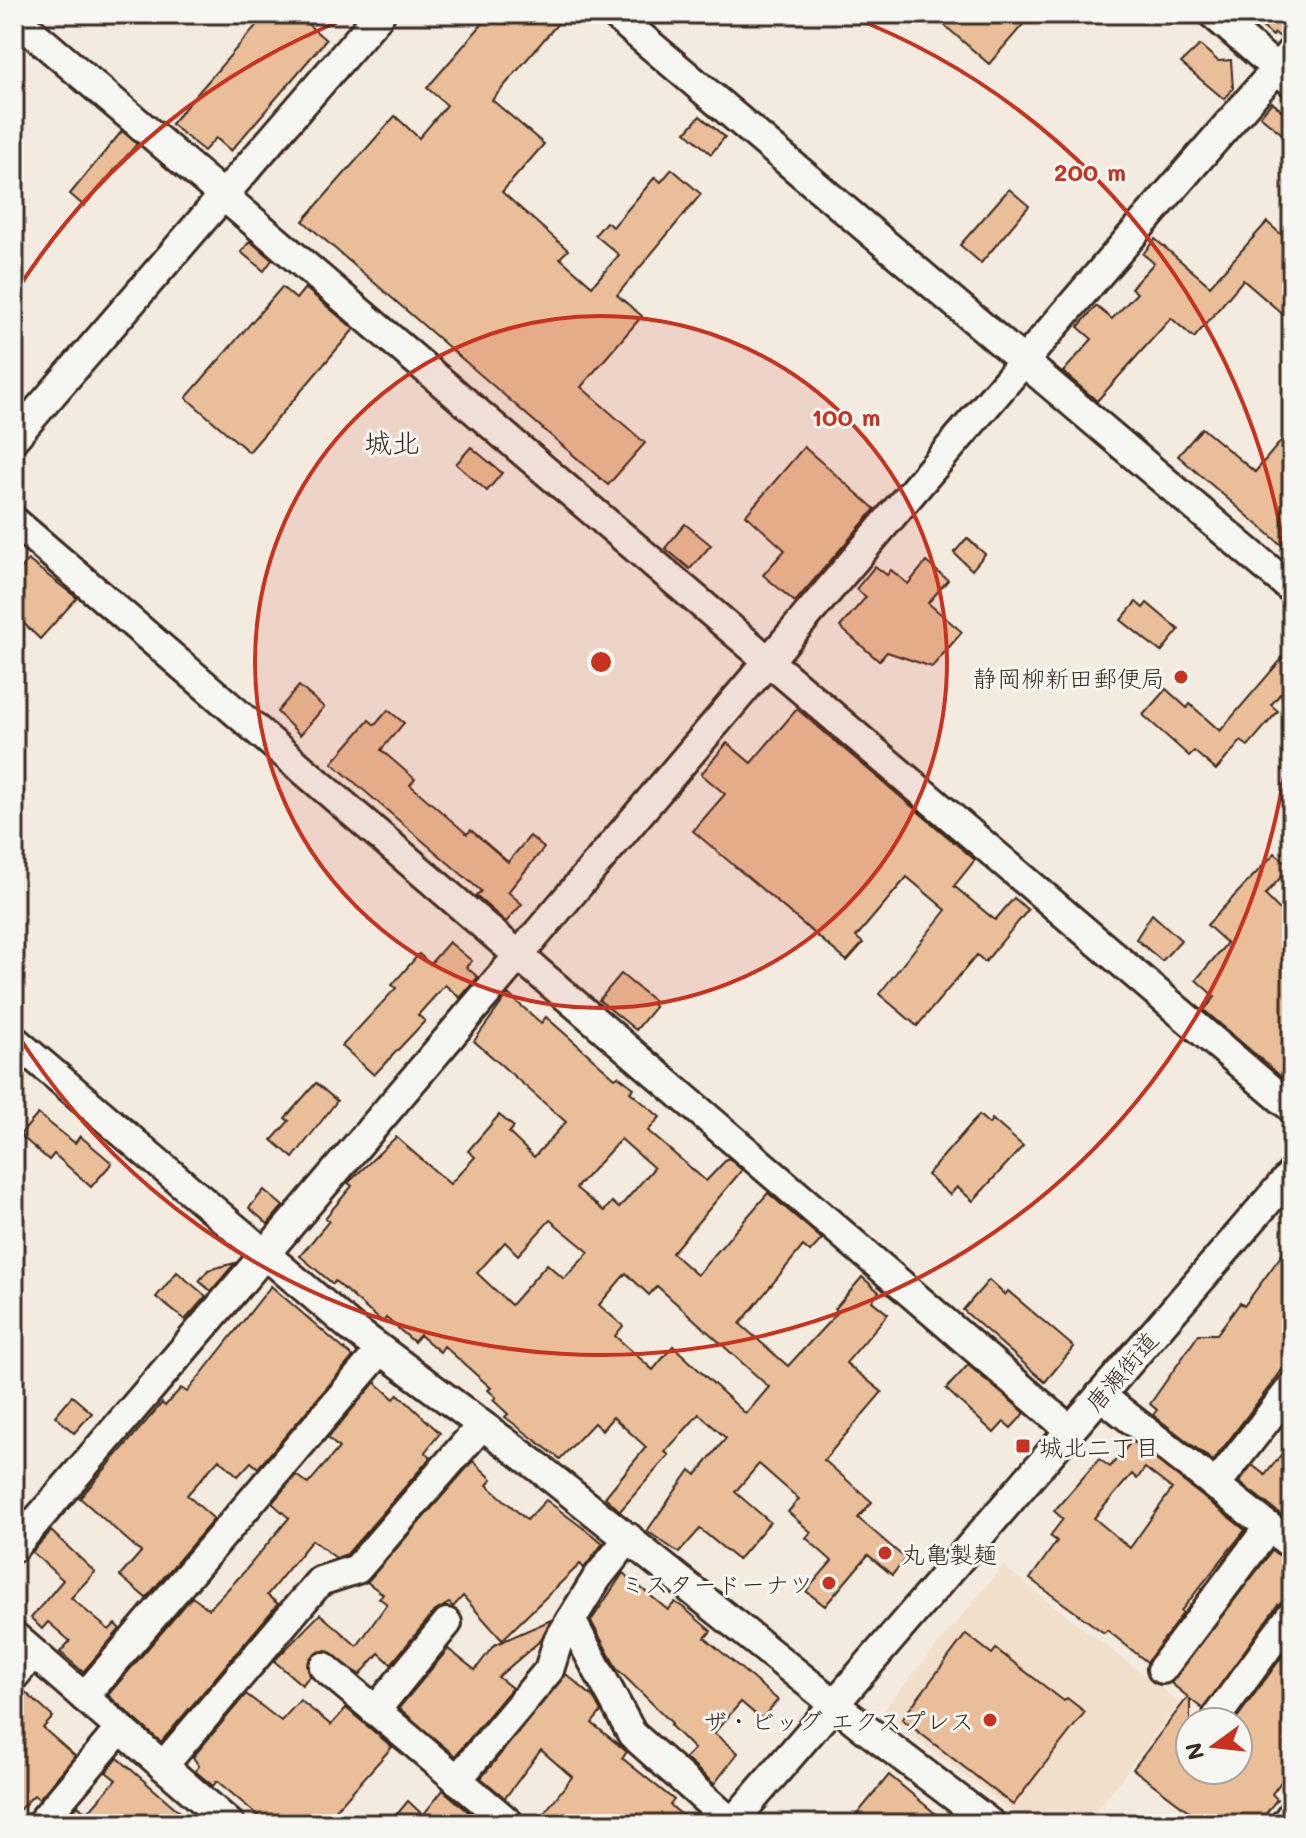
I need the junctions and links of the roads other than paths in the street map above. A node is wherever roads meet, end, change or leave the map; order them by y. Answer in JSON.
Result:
{"nodes":[{"id":1,"x":380,"y":14,"type":"edge"},
{"id":2,"x":614,"y":14,"type":"edge"},
{"id":3,"x":1213,"y":14,"type":"edge"},
{"id":4,"x":14,"y":17,"type":"edge"},
{"id":5,"x":1287,"y":67,"type":"edge"},
{"id":6,"x":223,"y":193,"type":"junction"},
{"id":7,"x":1024,"y":360,"type":"junction"},
{"id":8,"x":14,"y":438,"type":"edge"},
{"id":9,"x":14,"y":521,"type":"edge"},
{"id":10,"x":1292,"y":589,"type":"edge"},
{"id":11,"x":767,"y":661,"type":"junction"},
{"id":12,"x":519,"y":954,"type":"junction"},
{"id":13,"x":14,"y":1040,"type":"edge"},
{"id":14,"x":1292,"y":1108,"type":"edge"},
{"id":15,"x":1292,"y":1173,"type":"edge"},
{"id":16,"x":266,"y":1255,"type":"junction"},
{"id":17,"x":380,"y":1351,"type":"junction"},
{"id":18,"x":1292,"y":1387,"type":"edge"},
{"id":19,"x":1100,"y":1395,"type":"junction"},
{"id":20,"x":481,"y":1426,"type":"junction"},
{"id":21,"x":1070,"y":1430,"type":"junction"},
{"id":22,"x":1215,"y":1486,"type":"junction"},
{"id":23,"x":1269,"y":1527,"type":"junction"},
{"id":24,"x":629,"y":1538,"type":"junction"},
{"id":25,"x":1292,"y":1545,"type":"edge"},
{"id":26,"x":14,"y":1547,"type":"edge"},
{"id":27,"x":1292,"y":1614,"type":"edge"},
{"id":28,"x":571,"y":1620,"type":"junction"},
{"id":29,"x":447,"y":1623,"type":"dead end"},
{"id":30,"x":24,"y":1645,"type":"edge"},
{"id":31,"x":324,"y":1667,"type":"dead end"},
{"id":32,"x":1162,"y":1669,"type":"dead end"},
{"id":33,"x":14,"y":1676,"type":"edge"},
{"id":34,"x":84,"y":1697,"type":"junction"},
{"id":35,"x":836,"y":1704,"type":"junction"},
{"id":36,"x":1225,"y":1706,"type":"edge"},
{"id":37,"x":375,"y":1711,"type":"junction"},
{"id":38,"x":120,"y":1729,"type":"junction"},
{"id":39,"x":163,"y":1766,"type":"junction"},
{"id":40,"x":457,"y":1780,"type":"junction"},
{"id":41,"x":1292,"y":1814,"type":"edge"},
{"id":42,"x":226,"y":1823,"type":"edge"},
{"id":43,"x":40,"y":1824,"type":"edge"},
{"id":44,"x":510,"y":1824,"type":"edge"},
{"id":45,"x":732,"y":1824,"type":"edge"},
{"id":46,"x":991,"y":1824,"type":"edge"},
{"id":47,"x":1285,"y":1824,"type":"edge"}],
"edges":[{"from":1,"to":6,"type":"street"},
{"from":2,"to":7,"type":"street"},
{"from":3,"to":5,"type":"street"},
{"from":4,"to":6,"type":"street"},
{"from":5,"to":7,"type":"street"},
{"from":6,"to":8,"type":"street"},
{"from":6,"to":11,"type":"street"},
{"from":7,"to":10,"type":"street"},
{"from":7,"to":11,"type":"street"},
{"from":9,"to":12,"type":"street"},
{"from":11,"to":12,"type":"street"},
{"from":11,"to":14,"type":"street"},
{"from":12,"to":16,"type":"street"},
{"from":12,"to":21,"type":"street"},
{"from":13,"to":16,"type":"street"},
{"from":15,"to":19,"type":"street","name":"唐瀬街道"},
{"from":16,"to":17,"type":"street"},
{"from":16,"to":26,"type":"street"},
{"from":17,"to":20,"type":"street"},
{"from":17,"to":34,"type":"street"},
{"from":18,"to":22,"type":"street"},
{"from":19,"to":21,"type":"street","name":"唐瀬街道"},
{"from":19,"to":22,"type":"street"},
{"from":20,"to":24,"type":"street"},
{"from":20,"to":39,"type":"street"},
{"from":21,"to":35,"type":"street","name":"唐瀬街道"},
{"from":22,"to":23,"type":"street"},
{"from":23,"to":25,"type":"street"},
{"from":23,"to":32,"type":"street"},
{"from":24,"to":28,"type":"street"},
{"from":24,"to":35,"type":"street"},
{"from":27,"to":36,"type":"street"},
{"from":28,"to":40,"type":"street"},
{"from":28,"to":45,"type":"street"},
{"from":29,"to":37,"type":"street"},
{"from":30,"to":33,"type":"street"},
{"from":30,"to":34,"type":"street"},
{"from":31,"to":37,"type":"street"},
{"from":34,"to":38,"type":"street"},
{"from":35,"to":45,"type":"street","name":"唐瀬街道"},
{"from":35,"to":46,"type":"street"},
{"from":37,"to":40,"type":"street"},
{"from":38,"to":39,"type":"street"},
{"from":38,"to":43,"type":"street"},
{"from":39,"to":42,"type":"street"},
{"from":40,"to":44,"type":"street"},
{"from":41,"to":47,"type":"street"}]}
